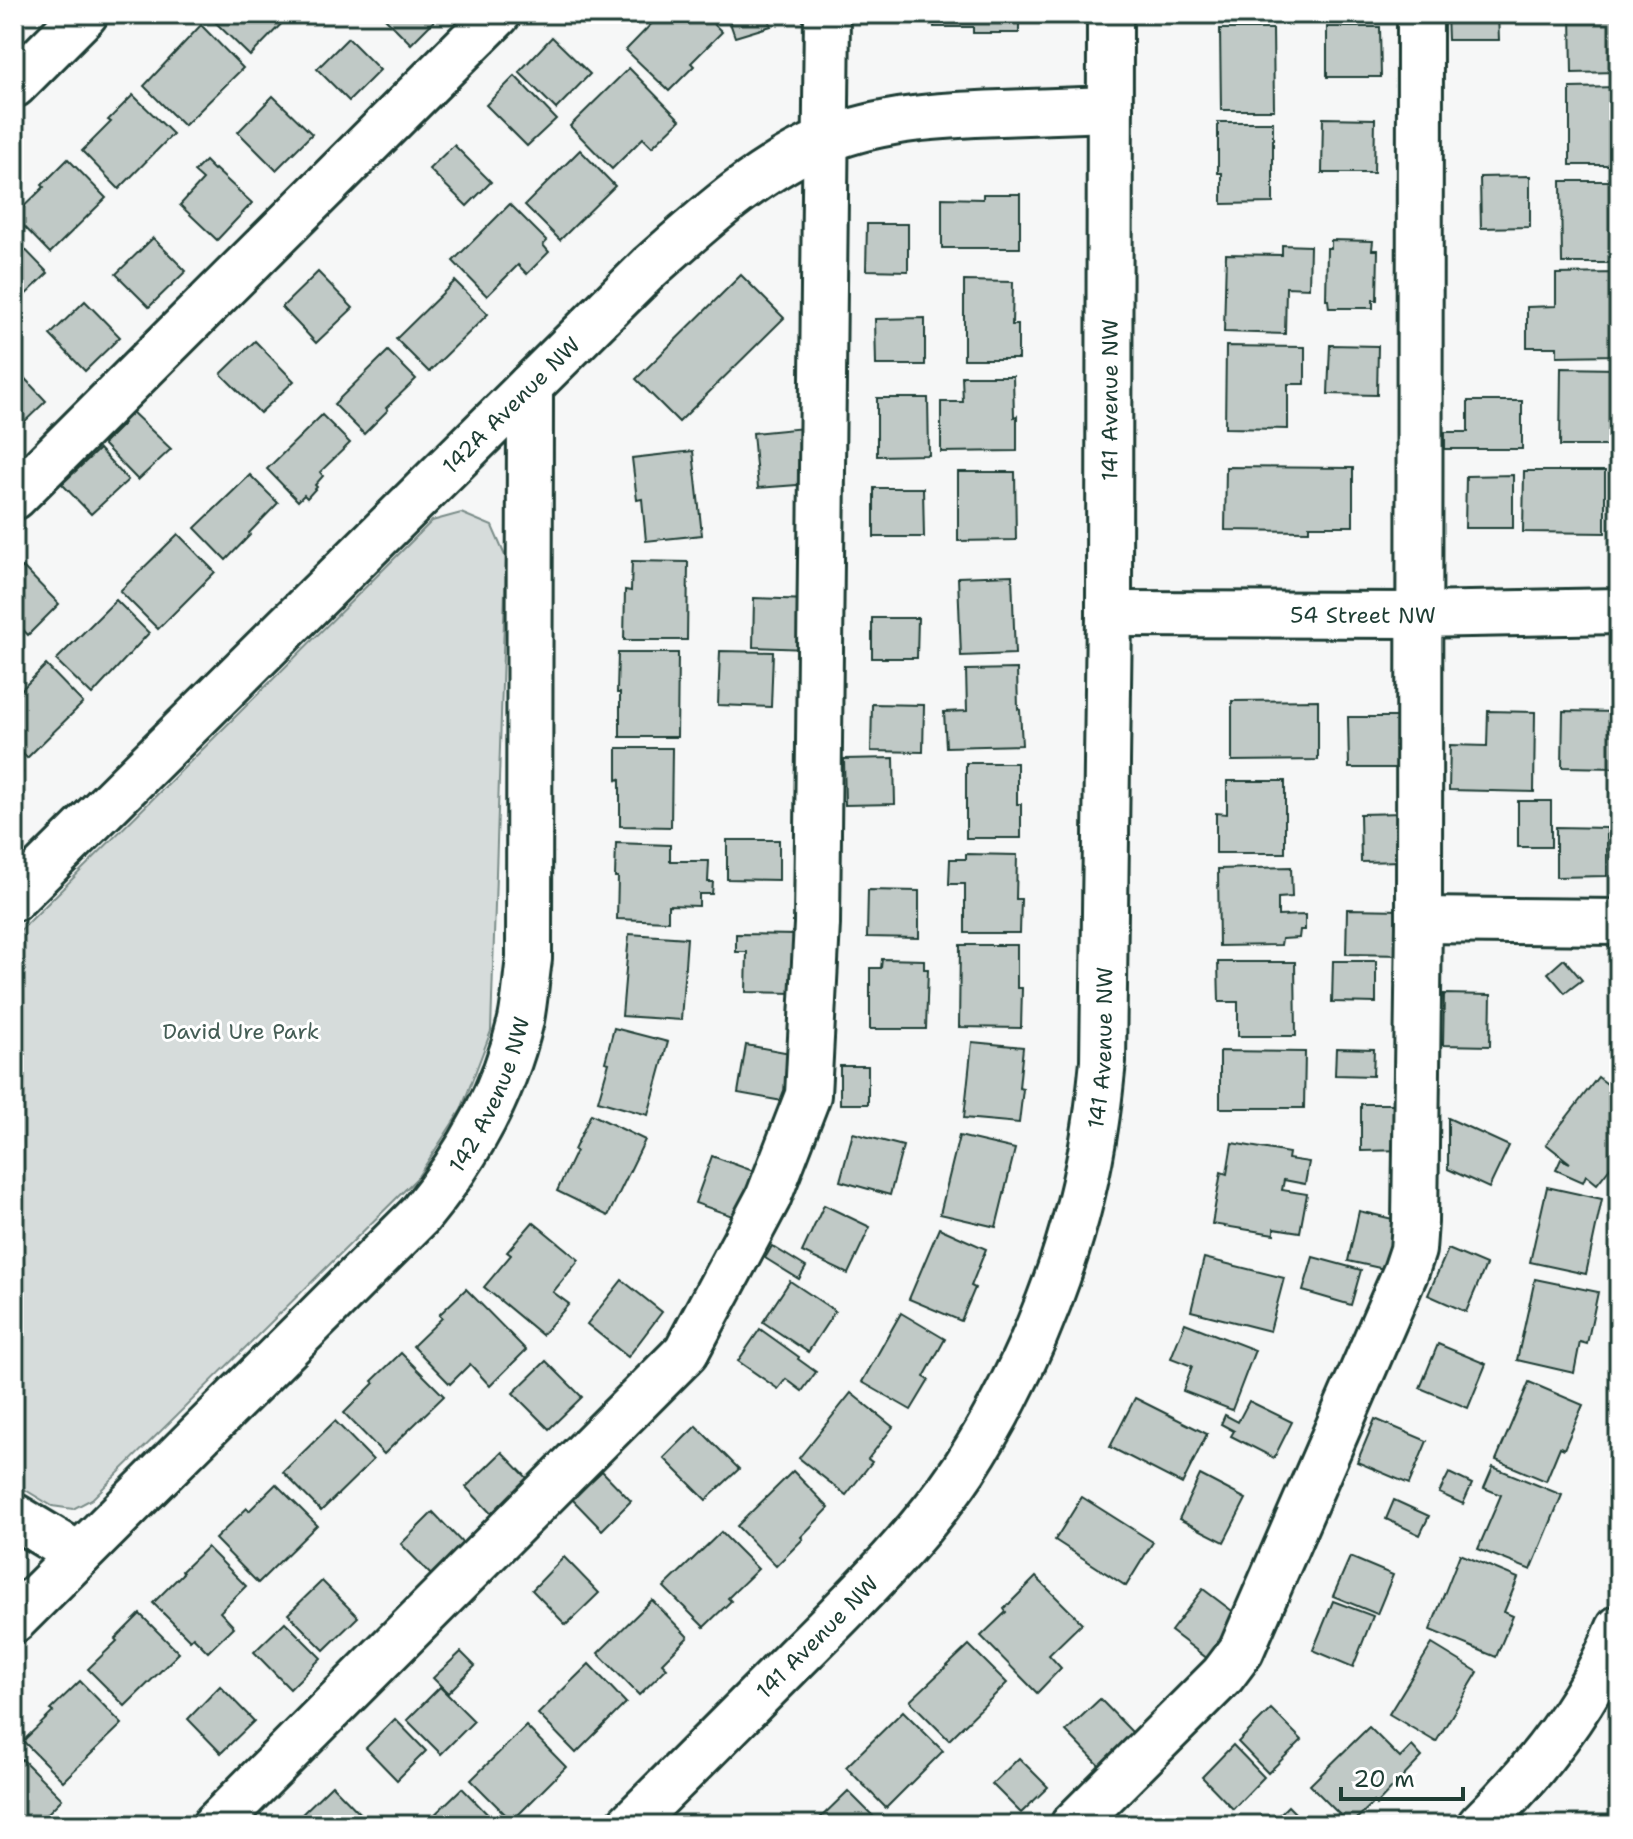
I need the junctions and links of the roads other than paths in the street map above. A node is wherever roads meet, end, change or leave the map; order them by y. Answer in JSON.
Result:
{"nodes":[{"id":1,"x":85,"y":14,"type":"edge"},
{"id":2,"x":498,"y":14,"type":"edge"},
{"id":3,"x":827,"y":14,"type":"edge"},
{"id":4,"x":1110,"y":14,"type":"edge"},
{"id":5,"x":1420,"y":14,"type":"edge"},
{"id":6,"x":14,"y":85,"type":"edge"},
{"id":7,"x":1110,"y":109,"type":"junction"},
{"id":8,"x":826,"y":140,"type":"junction"},
{"id":9,"x":530,"y":386,"type":"junction"},
{"id":10,"x":14,"y":497,"type":"edge"},
{"id":11,"x":1619,"y":611,"type":"edge"},
{"id":12,"x":1109,"y":614,"type":"junction"},
{"id":13,"x":1418,"y":615,"type":"junction"},
{"id":14,"x":14,"y":898,"type":"edge"},
{"id":15,"x":1419,"y":920,"type":"junction"},
{"id":16,"x":1619,"y":922,"type":"edge"},
{"id":17,"x":14,"y":1516,"type":"edge"},
{"id":18,"x":79,"y":1555,"type":"junction"},
{"id":19,"x":14,"y":1620,"type":"edge"},
{"id":20,"x":1619,"y":1628,"type":"edge"},
{"id":21,"x":215,"y":1825,"type":"edge"},
{"id":22,"x":629,"y":1825,"type":"edge"},
{"id":23,"x":1073,"y":1825,"type":"edge"},
{"id":24,"x":1480,"y":1825,"type":"edge"}],
"edges":[{"from":1,"to":6,"type":"street"},
{"from":2,"to":10,"type":"street"},
{"from":3,"to":8,"type":"street"},
{"from":4,"to":7,"type":"street","name":"141 Avenue NW"},
{"from":5,"to":13,"type":"street"},
{"from":7,"to":8,"type":"street","name":"142A Avenue NW"},
{"from":7,"to":12,"type":"street","name":"141 Avenue NW"},
{"from":8,"to":9,"type":"street","name":"142A Avenue NW"},
{"from":8,"to":21,"type":"street"},
{"from":9,"to":14,"type":"street","name":"142A Avenue NW"},
{"from":9,"to":18,"type":"street","name":"142 Avenue NW"},
{"from":11,"to":13,"type":"street","name":"54 Street NW"},
{"from":12,"to":13,"type":"street","name":"54 Street NW"},
{"from":12,"to":22,"type":"street","name":"141 Avenue NW"},
{"from":13,"to":15,"type":"street"},
{"from":15,"to":16,"type":"street"},
{"from":15,"to":23,"type":"street"},
{"from":17,"to":18,"type":"street"},
{"from":18,"to":19,"type":"street","name":"142 Avenue NW"},
{"from":20,"to":24,"type":"street"}]}
